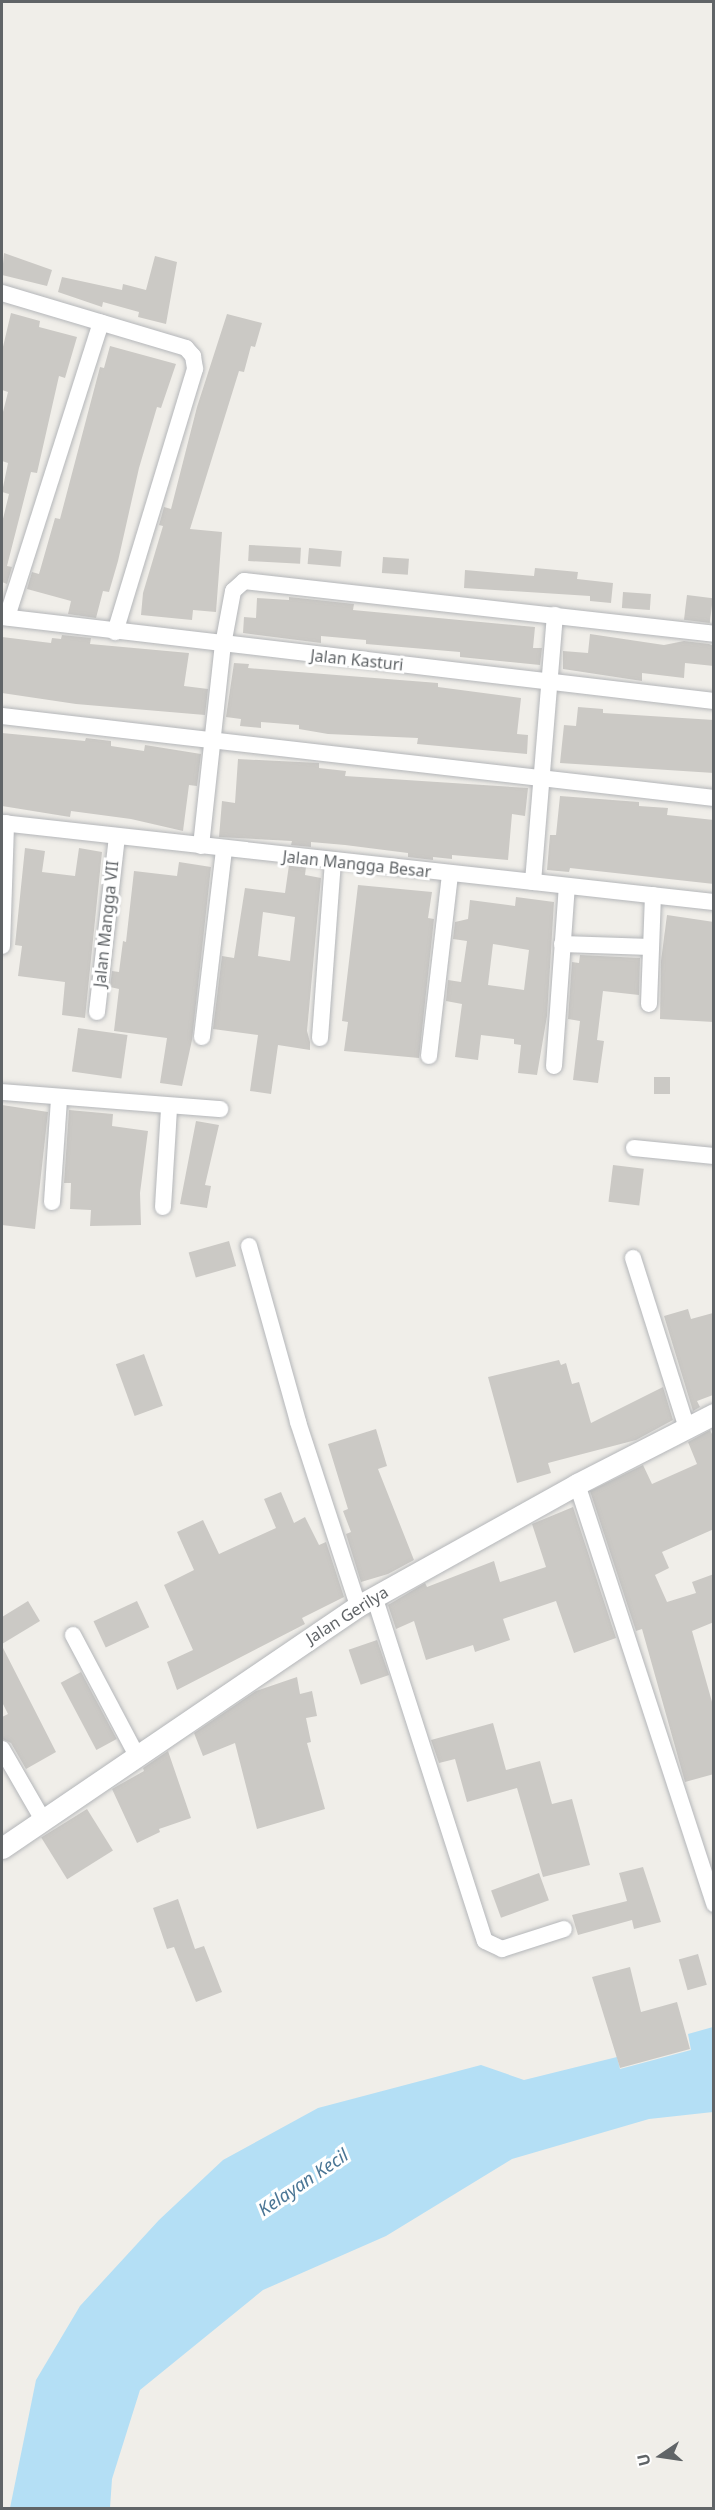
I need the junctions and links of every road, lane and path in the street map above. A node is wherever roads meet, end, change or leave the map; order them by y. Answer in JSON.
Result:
{"nodes":[{"id":1,"x":2,"y":293,"type":"edge"},
{"id":2,"x":101,"y":323,"type":"junction"},
{"id":3,"x":555,"y":615,"type":"junction"},
{"id":4,"x":4,"y":617,"type":"edge"},
{"id":5,"x":115,"y":632,"type":"junction"},
{"id":6,"x":714,"y":634,"type":"edge"},
{"id":7,"x":223,"y":645,"type":"junction"},
{"id":8,"x":551,"y":681,"type":"junction"},
{"id":9,"x":714,"y":701,"type":"edge"},
{"id":10,"x":2,"y":716,"type":"edge"},
{"id":11,"x":214,"y":739,"type":"junction"},
{"id":12,"x":543,"y":777,"type":"junction"},
{"id":13,"x":714,"y":798,"type":"edge"},
{"id":14,"x":4,"y":823,"type":"edge"},
{"id":15,"x":117,"y":836,"type":"junction"},
{"id":16,"x":201,"y":846,"type":"junction"},
{"id":17,"x":224,"y":849,"type":"junction"},
{"id":18,"x":333,"y":861,"type":"junction"},
{"id":19,"x":450,"y":874,"type":"junction"},
{"id":20,"x":533,"y":882,"type":"junction"},
{"id":21,"x":567,"y":886,"type":"junction"},
{"id":22,"x":653,"y":895,"type":"junction"},
{"id":23,"x":714,"y":903,"type":"edge"},
{"id":24,"x":562,"y":944,"type":"junction"},
{"id":25,"x":2,"y":946,"type":"edge"},
{"id":26,"x":651,"y":947,"type":"junction"},
{"id":27,"x":649,"y":1004,"type":"dead end"},
{"id":28,"x":97,"y":1012,"type":"dead end"},
{"id":29,"x":202,"y":1037,"type":"dead end"},
{"id":30,"x":320,"y":1038,"type":"dead end"},
{"id":31,"x":429,"y":1056,"type":"dead end"},
{"id":32,"x":554,"y":1066,"type":"dead end"},
{"id":33,"x":2,"y":1092,"type":"edge"},
{"id":34,"x":59,"y":1098,"type":"junction"},
{"id":35,"x":169,"y":1108,"type":"junction"},
{"id":36,"x":220,"y":1109,"type":"dead end"},
{"id":37,"x":634,"y":1148,"type":"dead end"},
{"id":38,"x":714,"y":1156,"type":"edge"},
{"id":39,"x":52,"y":1202,"type":"dead end"},
{"id":40,"x":163,"y":1207,"type":"dead end"},
{"id":41,"x":249,"y":1246,"type":"dead end"},
{"id":42,"x":633,"y":1258,"type":"dead end"},
{"id":43,"x":714,"y":1414,"type":"edge"},
{"id":44,"x":687,"y":1428,"type":"junction"},
{"id":45,"x":577,"y":1484,"type":"junction"},
{"id":46,"x":366,"y":1601,"type":"junction"},
{"id":47,"x":73,"y":1635,"type":"dead end"},
{"id":48,"x":2,"y":1749,"type":"edge"},
{"id":49,"x":136,"y":1754,"type":"junction"},
{"id":50,"x":43,"y":1820,"type":"junction"},
{"id":51,"x":2,"y":1848,"type":"edge"},
{"id":52,"x":714,"y":1904,"type":"edge"},
{"id":53,"x":564,"y":1929,"type":"dead end"}],
"edges":[{"from":1,"to":2,"type":"street"},
{"from":2,"to":4,"type":"street"},
{"from":2,"to":5,"type":"street"},
{"from":3,"to":6,"type":"street"},
{"from":3,"to":7,"type":"street"},
{"from":3,"to":8,"type":"street"},
{"from":4,"to":5,"type":"street","name":"Jalan Kasturi"},
{"from":5,"to":7,"type":"street","name":"Jalan Kasturi"},
{"from":7,"to":8,"type":"street","name":"Jalan Kasturi"},
{"from":7,"to":11,"type":"street"},
{"from":8,"to":9,"type":"street","name":"Jalan Kasturi"},
{"from":8,"to":12,"type":"street"},
{"from":10,"to":11,"type":"street"},
{"from":11,"to":12,"type":"street"},
{"from":11,"to":16,"type":"street"},
{"from":12,"to":13,"type":"street"},
{"from":12,"to":20,"type":"street"},
{"from":14,"to":15,"type":"street","name":"Jalan Mangga Besar"},
{"from":14,"to":25,"type":"street"},
{"from":15,"to":16,"type":"street","name":"Jalan Mangga Besar"},
{"from":15,"to":28,"type":"street","name":"Jalan Mangga VII"},
{"from":16,"to":17,"type":"street","name":"Jalan Mangga Besar"},
{"from":17,"to":18,"type":"street","name":"Jalan Mangga Besar"},
{"from":17,"to":29,"type":"street"},
{"from":18,"to":19,"type":"street","name":"Jalan Mangga Besar"},
{"from":18,"to":30,"type":"street"},
{"from":19,"to":20,"type":"street","name":"Jalan Mangga Besar"},
{"from":19,"to":31,"type":"street"},
{"from":20,"to":21,"type":"street","name":"Jalan Mangga Besar"},
{"from":21,"to":22,"type":"street","name":"Jalan Mangga Besar"},
{"from":21,"to":24,"type":"street"},
{"from":22,"to":23,"type":"street","name":"Jalan Mangga Besar"},
{"from":22,"to":26,"type":"street"},
{"from":24,"to":26,"type":"street"},
{"from":24,"to":32,"type":"street"},
{"from":26,"to":27,"type":"street"},
{"from":33,"to":34,"type":"street"},
{"from":34,"to":35,"type":"street"},
{"from":34,"to":39,"type":"street"},
{"from":35,"to":36,"type":"street"},
{"from":35,"to":40,"type":"street"},
{"from":37,"to":38,"type":"street"},
{"from":41,"to":46,"type":"street"},
{"from":42,"to":44,"type":"street"},
{"from":43,"to":44,"type":"street","name":"Jalan Gerilya"},
{"from":44,"to":45,"type":"street","name":"Jalan Gerilya"},
{"from":45,"to":46,"type":"street","name":"Jalan Gerilya"},
{"from":45,"to":52,"type":"street"},
{"from":46,"to":49,"type":"street","name":"Jalan Gerilya"},
{"from":46,"to":53,"type":"street"},
{"from":47,"to":49,"type":"street"},
{"from":48,"to":50,"type":"street"},
{"from":49,"to":50,"type":"street","name":"Jalan Gerilya"},
{"from":50,"to":51,"type":"street","name":"Jalan Gerilya"}]}
